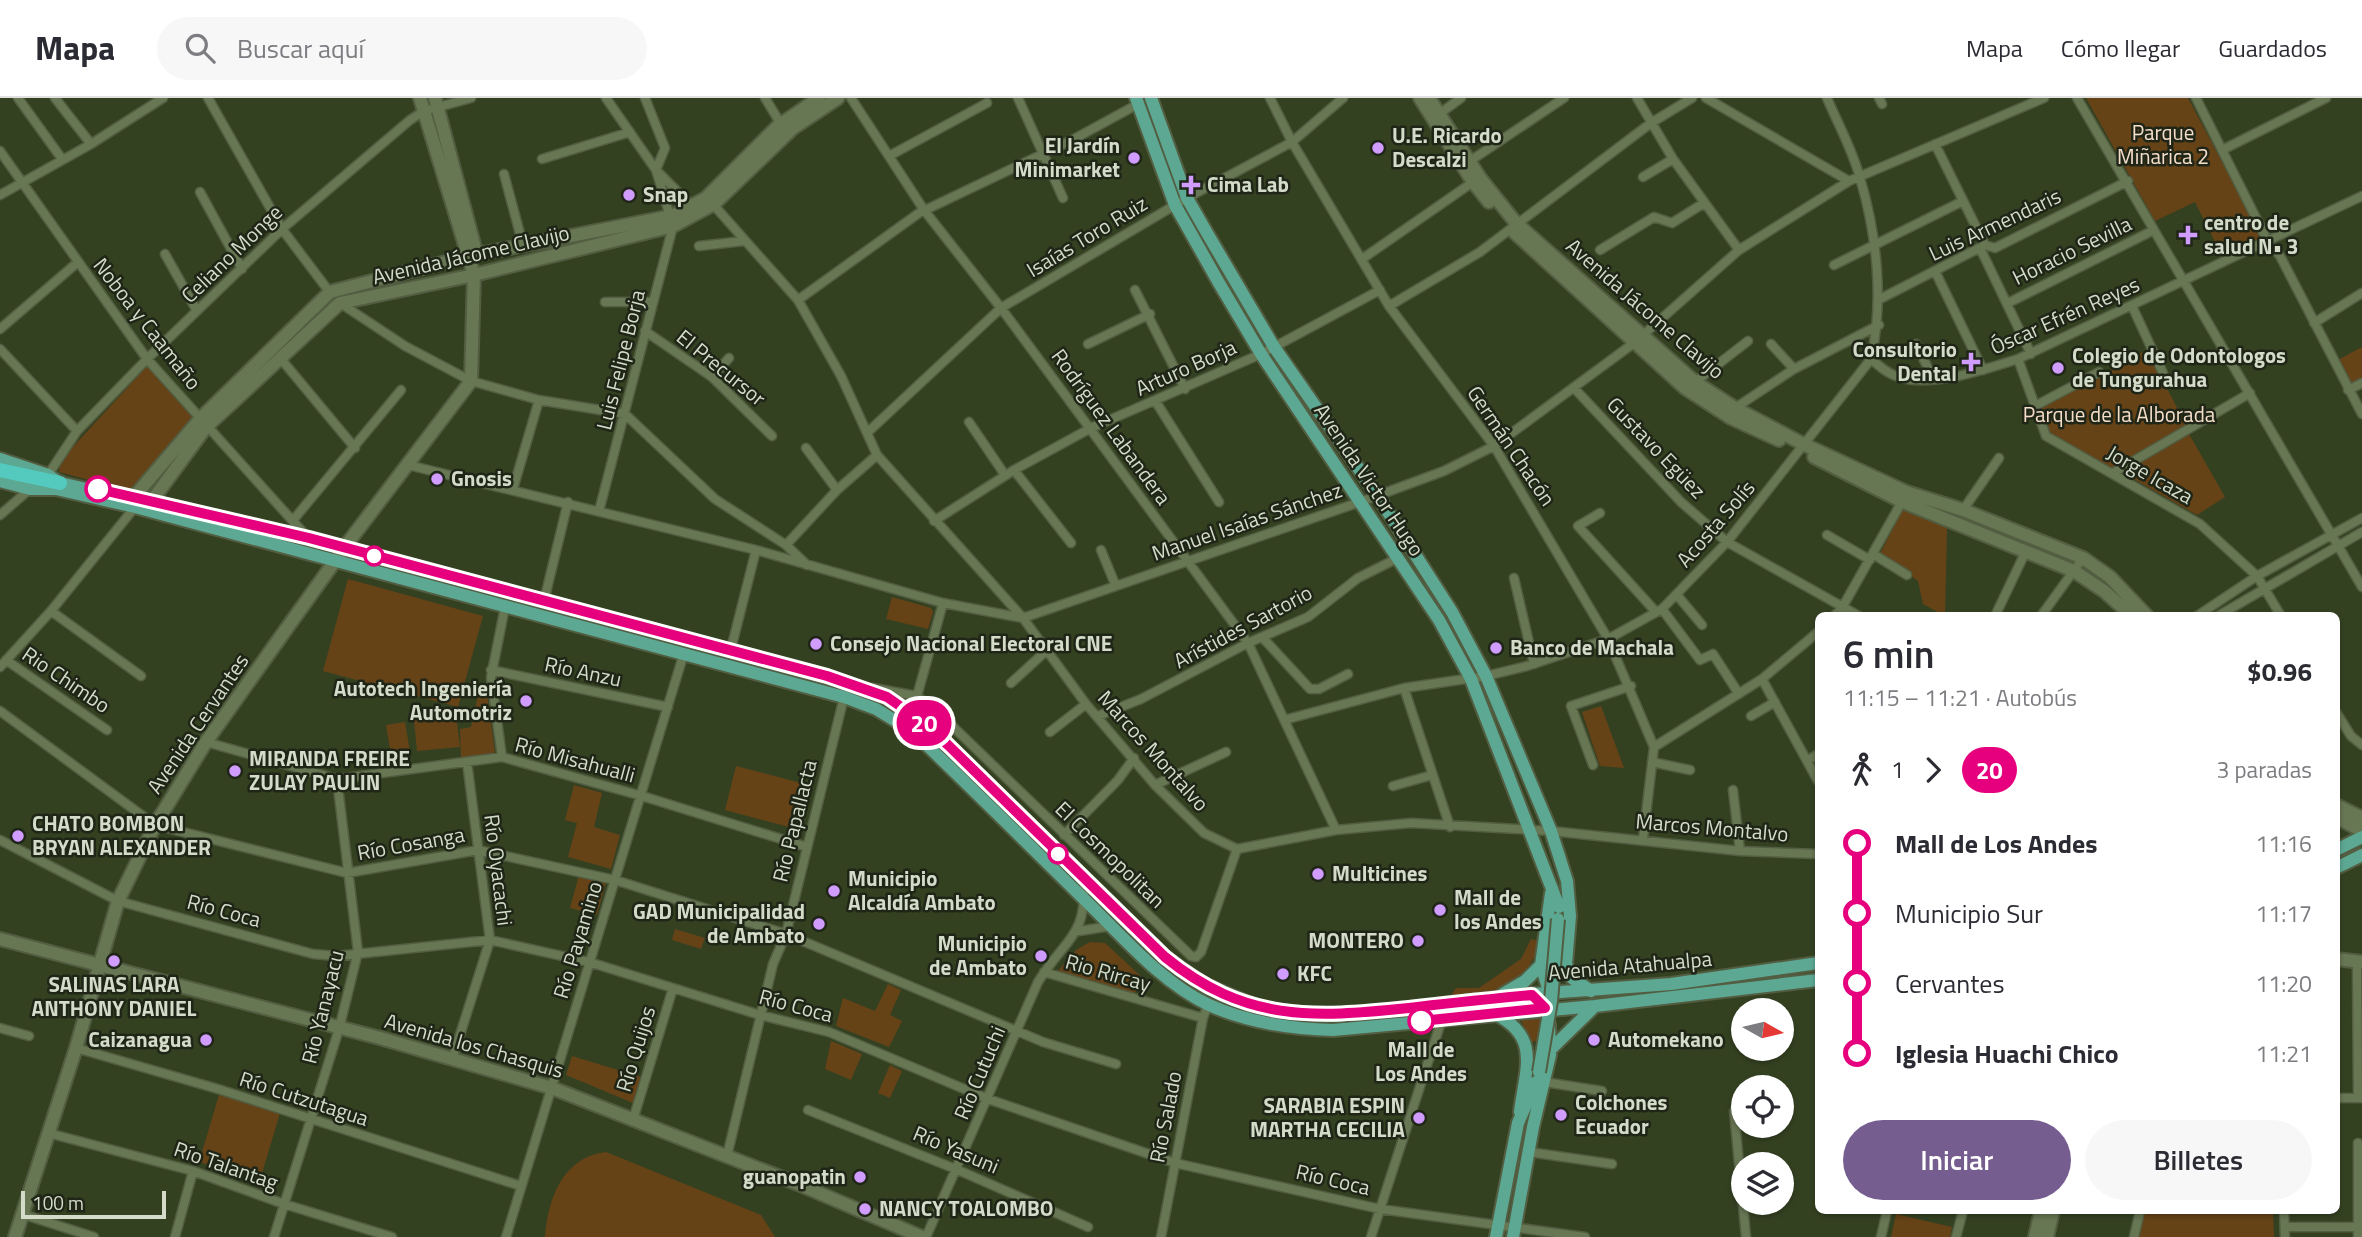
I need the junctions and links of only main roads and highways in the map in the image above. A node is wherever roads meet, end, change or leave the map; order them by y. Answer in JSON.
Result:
{"nodes":[{"id":1,"x":1144,"y":99,"type":"edge"},
{"id":2,"x":0,"y":459,"type":"edge"},
{"id":3,"x":0,"y":470,"type":"edge"},
{"id":4,"x":0,"y":478,"type":"edge"},
{"id":5,"x":55,"y":482,"type":"junction"},
{"id":6,"x":135,"y":502,"type":"junction"},
{"id":7,"x":2362,"y":837,"type":"edge"},
{"id":8,"x":2340,"y":848,"type":"edge"},
{"id":9,"x":2362,"y":855,"type":"edge"},
{"id":10,"x":1559,"y":862,"type":"junction"},
{"id":11,"x":2340,"y":866,"type":"edge"},
{"id":12,"x":1551,"y":892,"type":"junction"},
{"id":13,"x":1559,"y":913,"type":"junction"},
{"id":14,"x":1541,"y":961,"type":"junction"},
{"id":15,"x":1815,"y":963,"type":"edge"},
{"id":16,"x":1566,"y":964,"type":"junction"},
{"id":17,"x":1815,"y":980,"type":"edge"},
{"id":18,"x":1591,"y":991,"type":"junction"},
{"id":19,"x":1548,"y":993,"type":"junction"},
{"id":20,"x":1532,"y":995,"type":"junction"},
{"id":21,"x":1494,"y":999,"type":"junction"},
{"id":22,"x":1595,"y":1006,"type":"junction"},
{"id":23,"x":1559,"y":1007,"type":"junction"},
{"id":24,"x":1545,"y":1008,"type":"junction"},
{"id":25,"x":1497,"y":1015,"type":"junction"},
{"id":26,"x":1550,"y":1052,"type":"junction"},
{"id":27,"x":1526,"y":1058,"type":"junction"},
{"id":28,"x":1542,"y":1077,"type":"junction"},
{"id":29,"x":1533,"y":1094,"type":"junction"},
{"id":30,"x":1519,"y":1121,"type":"junction"},
{"id":31,"x":1533,"y":1128,"type":"junction"},
{"id":32,"x":1497,"y":1231,"type":"edge"},
{"id":33,"x":1514,"y":1233,"type":"edge"}],
"edges":[{"from":1,"to":10,"type":"main road","name":"Avenida Victor Hugo"},
{"from":1,"to":12,"type":"main road","name":"Avenida Victor Hugo"},
{"from":2,"to":5,"type":"main road","name":"Avenida Atahualpa"},
{"from":3,"to":5,"type":"highway"},
{"from":4,"to":5,"type":"highway"},
{"from":4,"to":5,"type":"main road","name":"Avenida Atahualpa"},
{"from":5,"to":6,"type":"main road","name":"Avenida Atahualpa"},
{"from":6,"to":21,"type":"main road","name":"Avenida Atahualpa"},
{"from":6,"to":25,"type":"main road","name":"Avenida Atahualpa"},
{"from":7,"to":8,"type":"main road"},
{"from":9,"to":11,"type":"main road"},
{"from":10,"to":13,"type":"main road","name":"Avenida Victor Hugo"},
{"from":10,"to":16,"type":"main road","name":"Avenida Victor Hugo"},
{"from":12,"to":13,"type":"main road","name":"Avenida Victor Hugo"},
{"from":12,"to":14,"type":"main road","name":"Avenida Victor Hugo"},
{"from":13,"to":28,"type":"main road","name":"Avenida Victor Hugo","bridge":true},
{"from":14,"to":16,"type":"main road"},
{"from":14,"to":19,"type":"main road","name":"Avenida Victor Hugo"},
{"from":14,"to":21,"type":"main road"},
{"from":15,"to":18,"type":"main road","name":"Avenida Atahualpa"},
{"from":16,"to":18,"type":"main road"},
{"from":17,"to":22,"type":"main road","name":"Avenida Atahualpa"},
{"from":18,"to":19,"type":"main road","name":"Avenida Atahualpa"},
{"from":19,"to":20,"type":"main road","name":"Avenida Atahualpa"},
{"from":19,"to":23,"type":"main road"},
{"from":20,"to":21,"type":"main road","name":"Avenida Atahualpa"},
{"from":20,"to":24,"type":"main road"},
{"from":22,"to":23,"type":"main road","name":"Avenida Atahualpa"},
{"from":22,"to":26,"type":"main road"},
{"from":23,"to":24,"type":"main road","name":"Avenida Atahualpa"},
{"from":24,"to":25,"type":"main road","name":"Avenida Atahualpa"},
{"from":24,"to":26,"type":"main road","name":"Avenida Victor Hugo"},
{"from":25,"to":27,"type":"main road"},
{"from":26,"to":27,"type":"main road"},
{"from":26,"to":28,"type":"main road","name":"Avenida Victor Hugo"},
{"from":27,"to":30,"type":"main road"},
{"from":28,"to":29,"type":"main road","name":"Avenida Victor Hugo"},
{"from":28,"to":31,"type":"main road","name":"Avenida Victor Hugo"},
{"from":29,"to":30,"type":"main road","name":"Avenida Victor Hugo"},
{"from":29,"to":31,"type":"main road","name":"Avenida Victor Hugo"},
{"from":30,"to":32,"type":"main road","name":"Avenida Victor Hugo"},
{"from":31,"to":33,"type":"main road","name":"Avenida Victor Hugo"}]}
